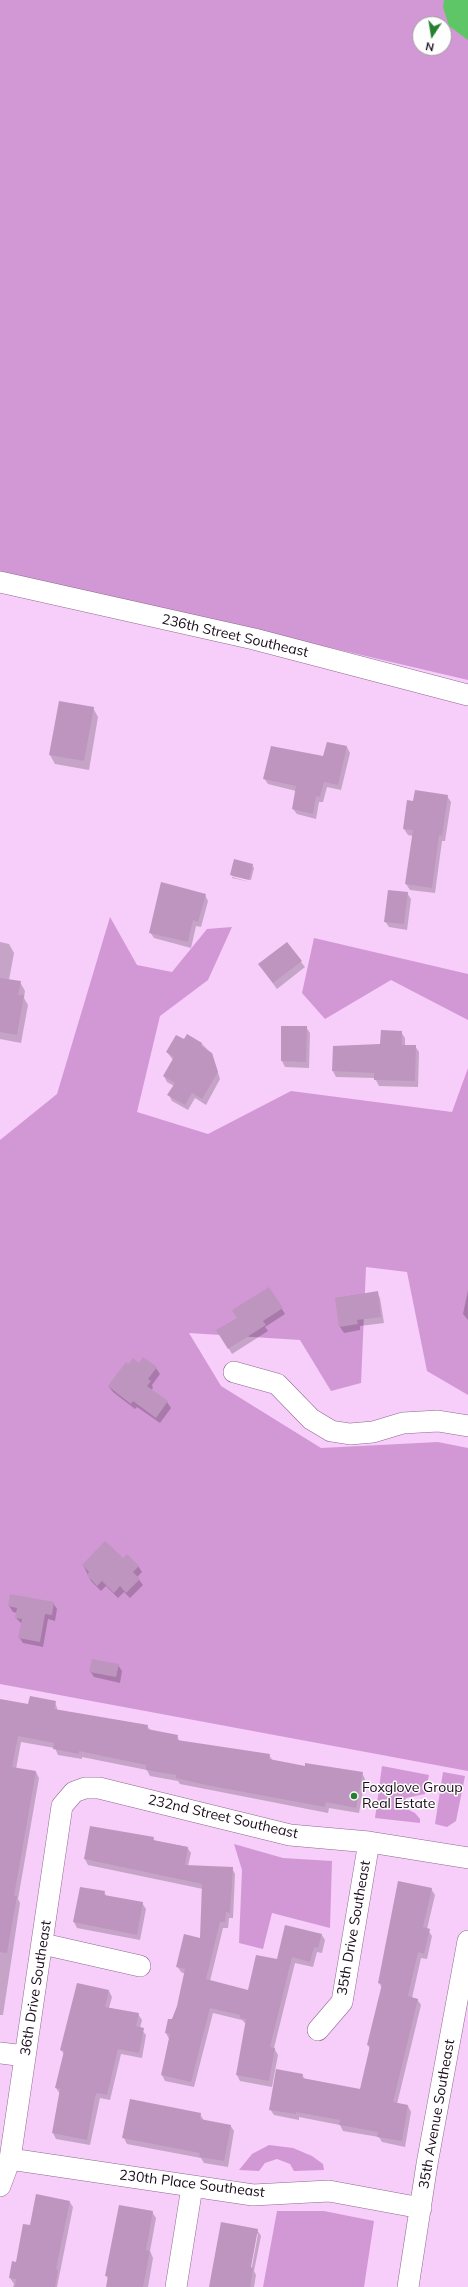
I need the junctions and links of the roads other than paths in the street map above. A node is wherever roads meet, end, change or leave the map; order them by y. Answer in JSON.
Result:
{"nodes":[{"id":1,"x":0,"y":582,"type":"edge"},
{"id":2,"x":468,"y":695,"type":"edge"},
{"id":3,"x":234,"y":1372,"type":"dead end"},
{"id":4,"x":468,"y":1426,"type":"edge"},
{"id":5,"x":74,"y":1792,"type":"joint"},
{"id":6,"x":369,"y":1842,"type":"junction"},
{"id":7,"x":468,"y":1858,"type":"edge"},
{"id":8,"x":468,"y":1941,"type":"edge"},
{"id":9,"x":42,"y":1944,"type":"junction"},
{"id":10,"x":140,"y":1966,"type":"dead end"},
{"id":11,"x":318,"y":2030,"type":"dead end"},
{"id":12,"x":0,"y":2053,"type":"edge"},
{"id":13,"x":25,"y":2056,"type":"junction"},
{"id":14,"x":10,"y":2159,"type":"junction"},
{"id":15,"x":0,"y":2186,"type":"edge"},
{"id":16,"x":192,"y":2187,"type":"junction"},
{"id":17,"x":421,"y":2208,"type":"junction"},
{"id":18,"x":176,"y":2287,"type":"edge"},
{"id":19,"x":408,"y":2287,"type":"edge"}],
"edges":[{"from":1,"to":2,"type":"street","name":"236th Street Southeast"},
{"from":3,"to":4,"type":"street"},
{"from":5,"to":6,"type":"street","name":"232nd Street Southeast"},
{"from":5,"to":9,"type":"street","name":"36th Drive Southeast"},
{"from":6,"to":7,"type":"street","name":"232nd Street Southeast"},
{"from":6,"to":11,"type":"street","name":"35th Drive Southeast"},
{"from":8,"to":17,"type":"street","name":"35th Avenue Southeast"},
{"from":9,"to":10,"type":"street"},
{"from":9,"to":13,"type":"street","name":"36th Drive Southeast"},
{"from":12,"to":13,"type":"street"},
{"from":13,"to":14,"type":"street","name":"36th Drive Southeast"},
{"from":14,"to":15,"type":"street","name":"36th Drive Southeast"},
{"from":14,"to":16,"type":"street","name":"230th Place Southeast"},
{"from":16,"to":17,"type":"street","name":"230th Place Southeast"},
{"from":16,"to":18,"type":"street"},
{"from":17,"to":19,"type":"street","name":"35th Avenue Southeast"}]}
